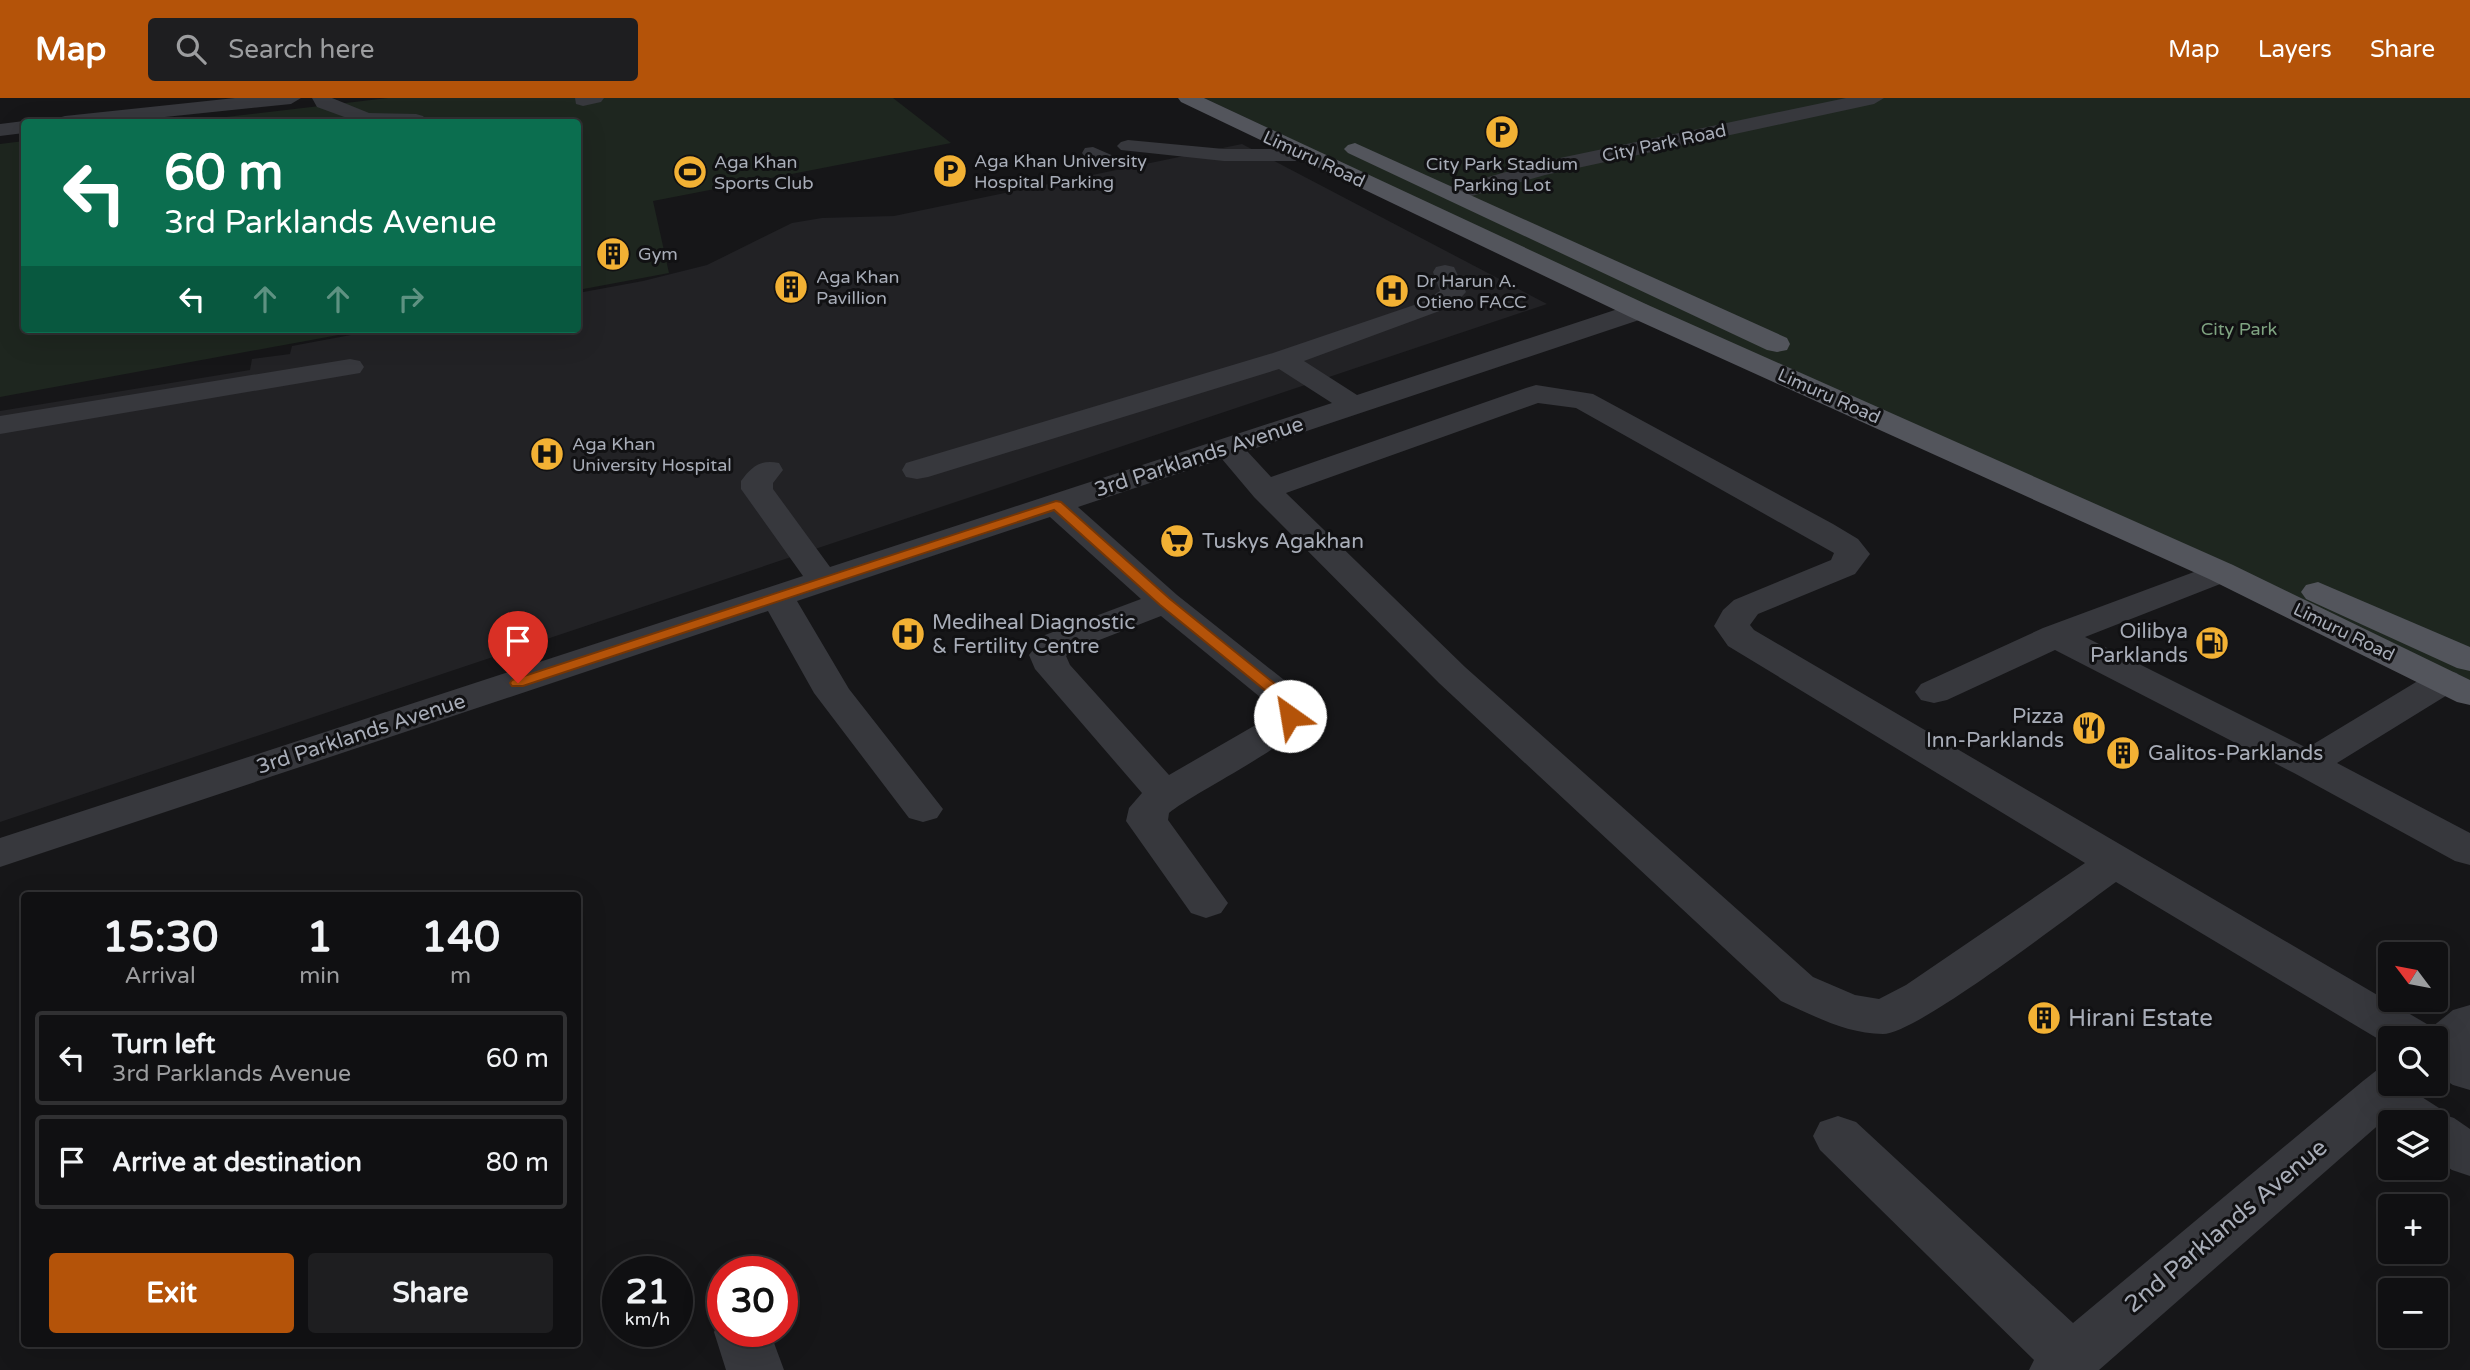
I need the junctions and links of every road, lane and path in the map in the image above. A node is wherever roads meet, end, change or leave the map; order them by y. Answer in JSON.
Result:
{"nodes":[{"id":1,"x":74,"y":98,"type":"edge"},
{"id":2,"x":291,"y":98,"type":"edge"},
{"id":3,"x":1188,"y":98,"type":"edge"},
{"id":4,"x":1783,"y":98,"type":"edge"},
{"id":5,"x":1874,"y":98,"type":"edge"},
{"id":6,"x":250,"y":100,"type":"edge"},
{"id":7,"x":323,"y":100,"type":"edge"},
{"id":8,"x":1819,"y":110,"type":"junction"},
{"id":9,"x":70,"y":119,"type":"edge"},
{"id":10,"x":95,"y":119,"type":"edge"},
{"id":11,"x":180,"y":119,"type":"edge"},
{"id":12,"x":367,"y":119,"type":"edge"},
{"id":13,"x":21,"y":127,"type":"edge"},
{"id":14,"x":0,"y":130,"type":"edge"},
{"id":15,"x":21,"y":139,"type":"edge"},
{"id":16,"x":1335,"y":140,"type":"dead end"},
{"id":17,"x":0,"y":142,"type":"edge"},
{"id":18,"x":1128,"y":146,"type":"dead end"},
{"id":19,"x":1306,"y":155,"type":"junction"},
{"id":20,"x":1454,"y":194,"type":"junction"},
{"id":21,"x":1445,"y":272,"type":"dead end"},
{"id":22,"x":1682,"y":300,"type":"junction"},
{"id":23,"x":1639,"y":311,"type":"junction"},
{"id":24,"x":1283,"y":359,"type":"junction"},
{"id":25,"x":350,"y":367,"type":"dead end"},
{"id":26,"x":1354,"y":405,"type":"junction"},
{"id":27,"x":0,"y":425,"type":"edge"},
{"id":28,"x":1228,"y":449,"type":"junction"},
{"id":29,"x":768,"y":470,"type":"dead end"},
{"id":30,"x":917,"y":470,"type":"dead end"},
{"id":31,"x":1265,"y":489,"type":"junction"},
{"id":32,"x":1056,"y":505,"type":"junction"},
{"id":33,"x":2221,"y":572,"type":"junction"},
{"id":34,"x":824,"y":582,"type":"junction"},
{"id":35,"x":776,"y":598,"type":"junction"},
{"id":36,"x":1165,"y":602,"type":"junction"},
{"id":37,"x":2056,"y":636,"type":"junction"},
{"id":38,"x":2461,"y":679,"type":"edge"},
{"id":39,"x":1934,"y":692,"type":"dead end"},
{"id":40,"x":2308,"y":764,"type":"junction"},
{"id":41,"x":1165,"y":795,"type":"junction"},
{"id":42,"x":923,"y":809,"type":"dead end"},
{"id":43,"x":2470,"y":851,"type":"edge"},
{"id":44,"x":0,"y":853,"type":"edge"},
{"id":45,"x":2115,"y":862,"type":"junction"},
{"id":46,"x":1206,"y":903,"type":"dead end"},
{"id":47,"x":2470,"y":1022,"type":"edge"},
{"id":48,"x":2395,"y":1026,"type":"edge"},
{"id":49,"x":2448,"y":1040,"type":"edge"},
{"id":50,"x":2448,"y":1058,"type":"edge"},
{"id":51,"x":2470,"y":1072,"type":"edge"},
{"id":52,"x":2398,"y":1100,"type":"edge"},
{"id":53,"x":1838,"y":1136,"type":"dead end"},
{"id":54,"x":2448,"y":1140,"type":"edge"},
{"id":55,"x":2470,"y":1156,"type":"edge"},
{"id":56,"x":748,"y":1347,"type":"edge"},
{"id":57,"x":2064,"y":1364,"type":"edge"},
{"id":58,"x":755,"y":1370,"type":"edge"}],
"edges":[{"from":1,"to":9,"type":"street"},
{"from":2,"to":6,"type":"street"},
{"from":3,"to":19,"type":"main road","name":"Limuru Road"},
{"from":4,"to":8,"type":"street"},
{"from":5,"to":8,"type":"street","name":"City Park Road"},
{"from":6,"to":10,"type":"street"},
{"from":7,"to":11,"type":"street"},
{"from":7,"to":12,"type":"street"},
{"from":8,"to":20,"type":"street","name":"City Park Road"},
{"from":13,"to":14,"type":"street"},
{"from":15,"to":17,"type":"street"},
{"from":16,"to":20,"type":"main road","name":"Limuru Road"},
{"from":18,"to":19,"type":"street"},
{"from":19,"to":23,"type":"main road","name":"Limuru Road"},
{"from":20,"to":22,"type":"main road","name":"Limuru Road"},
{"from":21,"to":24,"type":"street"},
{"from":22,"to":23,"type":"main road"},
{"from":22,"to":38,"type":"main road","name":"Limuru Road"},
{"from":23,"to":26,"type":"street","name":"3rd Parklands Avenue"},
{"from":23,"to":33,"type":"main road","name":"Limuru Road"},
{"from":24,"to":26,"type":"street"},
{"from":24,"to":30,"type":"street"},
{"from":25,"to":27,"type":"street"},
{"from":26,"to":28,"type":"street","name":"3rd Parklands Avenue"},
{"from":28,"to":31,"type":"street"},
{"from":28,"to":32,"type":"street","name":"3rd Parklands Avenue"},
{"from":29,"to":34,"type":"street"},
{"from":31,"to":45,"type":"street"},
{"from":31,"to":45,"type":"street"},
{"from":32,"to":34,"type":"street","name":"3rd Parklands Avenue"},
{"from":32,"to":36,"type":"street"},
{"from":33,"to":37,"type":"street"},
{"from":33,"to":38,"type":"main road","name":"Limuru Road"},
{"from":34,"to":35,"type":"street","name":"3rd Parklands Avenue"},
{"from":35,"to":42,"type":"street"},
{"from":35,"to":44,"type":"street","name":"3rd Parklands Avenue"},
{"from":36,"to":41,"type":"street"},
{"from":36,"to":41,"type":"street"},
{"from":37,"to":39,"type":"street"},
{"from":37,"to":40,"type":"street"},
{"from":38,"to":40,"type":"street"},
{"from":40,"to":43,"type":"street"},
{"from":41,"to":46,"type":"street"},
{"from":45,"to":48,"type":"street"},
{"from":47,"to":49,"type":"street"},
{"from":50,"to":51,"type":"street"},
{"from":52,"to":57,"type":"street","name":"2nd Parklands Avenue"},
{"from":53,"to":57,"type":"street"},
{"from":54,"to":55,"type":"street"},
{"from":56,"to":58,"type":"street"}]}
